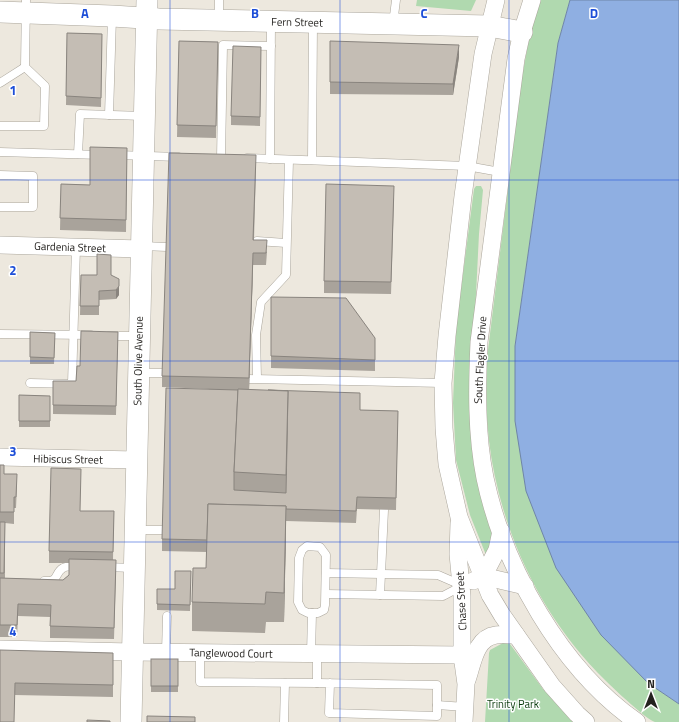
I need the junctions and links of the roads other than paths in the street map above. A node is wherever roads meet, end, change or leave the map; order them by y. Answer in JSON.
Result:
{"nodes":[{"id":1,"x":219,"y":0,"type":"edge"},
{"id":2,"x":396,"y":0,"type":"edge"},
{"id":3,"x":496,"y":0,"type":"edge"},
{"id":4,"x":532,"y":0,"type":"edge"},
{"id":5,"x":26,"y":7,"type":"edge"},
{"id":6,"x":146,"y":9,"type":"edge"},
{"id":7,"x":0,"y":12,"type":"edge"},
{"id":8,"x":112,"y":16,"type":"junction"},
{"id":9,"x":219,"y":21,"type":"junction"},
{"id":10,"x":271,"y":22,"type":"junction"},
{"id":11,"x":313,"y":23,"type":"junction"},
{"id":12,"x":393,"y":25,"type":"junction"},
{"id":13,"x":489,"y":26,"type":"junction"},
{"id":14,"x":522,"y":32,"type":"junction"},
{"id":15,"x":271,"y":46,"type":"junction"},
{"id":16,"x":25,"y":67,"type":"junction"},
{"id":17,"x":0,"y":82,"type":"edge"},
{"id":18,"x":109,"y":115,"type":"junction"},
{"id":19,"x":144,"y":116,"type":"junction"},
{"id":20,"x":0,"y":126,"type":"edge"},
{"id":21,"x":0,"y":152,"type":"edge"},
{"id":22,"x":78,"y":154,"type":"junction"},
{"id":23,"x":143,"y":156,"type":"junction"},
{"id":24,"x":187,"y":157,"type":"edge"},
{"id":25,"x":270,"y":159,"type":"junction"},
{"id":26,"x":289,"y":160,"type":"junction"},
{"id":27,"x":312,"y":160,"type":"junction"},
{"id":28,"x":467,"y":166,"type":"junction"},
{"id":29,"x":500,"y":172,"type":"junction"},
{"id":30,"x":0,"y":175,"type":"edge"},
{"id":31,"x":0,"y":207,"type":"edge"},
{"id":32,"x":254,"y":241,"type":"edge"},
{"id":33,"x":286,"y":243,"type":"junction"},
{"id":34,"x":0,"y":245,"type":"edge"},
{"id":35,"x":76,"y":247,"type":"junction"},
{"id":36,"x":141,"y":247,"type":"junction"},
{"id":37,"x":167,"y":247,"type":"edge"},
{"id":38,"x":0,"y":334,"type":"edge"},
{"id":39,"x":74,"y":335,"type":"junction"},
{"id":40,"x":139,"y":336,"type":"junction"},
{"id":41,"x":138,"y":373,"type":"junction"},
{"id":42,"x":163,"y":373,"type":"edge"},
{"id":43,"x":30,"y":383,"type":"dead end"},
{"id":44,"x":443,"y":383,"type":"junction"},
{"id":45,"x":0,"y":457,"type":"edge"},
{"id":46,"x":136,"y":460,"type":"junction"},
{"id":47,"x":384,"y":510,"type":"edge"},
{"id":48,"x":459,"y":517,"type":"junction"},
{"id":49,"x":135,"y":530,"type":"junction"},
{"id":50,"x":163,"y":530,"type":"edge"},
{"id":51,"x":501,"y":531,"type":"junction"},
{"id":52,"x":134,"y":568,"type":"junction"},
{"id":53,"x":326,"y":573,"type":"junction"},
{"id":54,"x":381,"y":574,"type":"junction"},
{"id":55,"x":483,"y":577,"type":"junction"},
{"id":56,"x":37,"y":581,"type":"edge"},
{"id":57,"x":462,"y":586,"type":"junction"},
{"id":58,"x":525,"y":586,"type":"junction"},
{"id":59,"x":326,"y":594,"type":"junction"},
{"id":60,"x":380,"y":595,"type":"junction"},
{"id":61,"x":312,"y":613,"type":"junction"},
{"id":62,"x":167,"y":616,"type":"dead end"},
{"id":63,"x":516,"y":635,"type":"junction"},
{"id":64,"x":0,"y":649,"type":"edge"},
{"id":65,"x":132,"y":652,"type":"junction"},
{"id":66,"x":166,"y":652,"type":"junction"},
{"id":67,"x":200,"y":653,"type":"junction"},
{"id":68,"x":314,"y":654,"type":"junction"},
{"id":69,"x":462,"y":655,"type":"junction"},
{"id":70,"x":285,"y":683,"type":"junction"},
{"id":71,"x":317,"y":683,"type":"junction"},
{"id":72,"x":330,"y":683,"type":"junction"},
{"id":73,"x":466,"y":684,"type":"junction"},
{"id":74,"x":436,"y":705,"type":"junction"},
{"id":75,"x":465,"y":714,"type":"edge"},
{"id":76,"x":131,"y":722,"type":"edge"},
{"id":77,"x":284,"y":722,"type":"edge"},
{"id":78,"x":586,"y":722,"type":"edge"},
{"id":79,"x":637,"y":722,"type":"edge"}],
"edges":[{"from":1,"to":9,"type":"lane"},
{"from":2,"to":12,"type":"lane"},
{"from":3,"to":13,"type":"street"},
{"from":4,"to":14,"type":"street","name":"South Flagler Drive"},
{"from":5,"to":7,"type":"street","name":"Fern Street"},
{"from":5,"to":8,"type":"street","name":"Fern Street"},
{"from":5,"to":16,"type":"lane"},
{"from":6,"to":8,"type":"street","name":"Fern Street"},
{"from":6,"to":9,"type":"street","name":"Fern Street"},
{"from":6,"to":19,"type":"street","name":"South Olive Avenue"},
{"from":8,"to":18,"type":"lane"},
{"from":9,"to":10,"type":"street","name":"Fern Street"},
{"from":10,"to":11,"type":"street","name":"Fern Street"},
{"from":10,"to":15,"type":"lane"},
{"from":11,"to":12,"type":"street","name":"Fern Street"},
{"from":11,"to":27,"type":"lane"},
{"from":12,"to":13,"type":"street","name":"Fern Street"},
{"from":13,"to":14,"type":"street","name":"Fern Street"},
{"from":13,"to":28,"type":"street"},
{"from":14,"to":29,"type":"street","name":"South Flagler Drive"},
{"from":15,"to":25,"type":"lane"},
{"from":15,"to":25,"type":"lane"},
{"from":16,"to":17,"type":"lane"},
{"from":16,"to":20,"type":"lane"},
{"from":18,"to":19,"type":"lane"},
{"from":18,"to":22,"type":"lane"},
{"from":19,"to":23,"type":"street","name":"South Olive Avenue"},
{"from":21,"to":22,"type":"lane"},
{"from":22,"to":23,"type":"lane"},
{"from":23,"to":24,"type":"lane"},
{"from":23,"to":36,"type":"street","name":"South Olive Avenue"},
{"from":25,"to":26,"type":"lane"},
{"from":26,"to":27,"type":"lane"},
{"from":26,"to":33,"type":"lane"},
{"from":27,"to":28,"type":"lane"},
{"from":28,"to":29,"type":"lane"},
{"from":28,"to":44,"type":"street"},
{"from":29,"to":51,"type":"street","name":"South Flagler Drive"},
{"from":30,"to":31,"type":"lane"},
{"from":32,"to":33,"type":"lane"},
{"from":33,"to":44,"type":"lane"},
{"from":34,"to":35,"type":"street","name":"Gardenia Street"},
{"from":35,"to":36,"type":"street","name":"Gardenia Street"},
{"from":35,"to":39,"type":"lane"},
{"from":36,"to":37,"type":"lane"},
{"from":36,"to":40,"type":"street","name":"South Olive Avenue"},
{"from":38,"to":39,"type":"lane"},
{"from":39,"to":40,"type":"lane"},
{"from":39,"to":43,"type":"lane"},
{"from":40,"to":41,"type":"street","name":"South Olive Avenue"},
{"from":41,"to":42,"type":"lane"},
{"from":41,"to":46,"type":"street","name":"South Olive Avenue"},
{"from":44,"to":48,"type":"street"},
{"from":45,"to":46,"type":"street","name":"Hibiscus Street"},
{"from":46,"to":49,"type":"street","name":"South Olive Avenue"},
{"from":47,"to":54,"type":"lane"},
{"from":48,"to":55,"type":"street"},
{"from":48,"to":57,"type":"street","name":"Chase Street"},
{"from":49,"to":50,"type":"lane"},
{"from":49,"to":52,"type":"street","name":"South Olive Avenue"},
{"from":51,"to":55,"type":"street"},
{"from":51,"to":58,"type":"street","name":"South Flagler Drive"},
{"from":52,"to":56,"type":"lane"},
{"from":52,"to":65,"type":"street","name":"South Olive Avenue"},
{"from":53,"to":54,"type":"lane"},
{"from":53,"to":59,"type":"lane"},
{"from":53,"to":61,"type":"lane"},
{"from":54,"to":57,"type":"lane"},
{"from":54,"to":60,"type":"lane"},
{"from":55,"to":57,"type":"street"},
{"from":55,"to":58,"type":"street"},
{"from":55,"to":63,"type":"street"},
{"from":57,"to":60,"type":"lane"},
{"from":57,"to":69,"type":"street","name":"Chase Street"},
{"from":58,"to":79,"type":"street","name":"South Flagler Drive"},
{"from":59,"to":60,"type":"lane"},
{"from":59,"to":61,"type":"lane"},
{"from":61,"to":68,"type":"lane"},
{"from":62,"to":66,"type":"lane"},
{"from":63,"to":73,"type":"street","name":"Chase Street"},
{"from":63,"to":78,"type":"street"},
{"from":64,"to":65,"type":"street","name":"Tanglewood Court"},
{"from":65,"to":66,"type":"street","name":"Tanglewood Court"},
{"from":65,"to":76,"type":"street","name":"South Olive Avenue"},
{"from":66,"to":67,"type":"street","name":"Tanglewood Court"},
{"from":67,"to":68,"type":"street","name":"Tanglewood Court"},
{"from":67,"to":70,"type":"lane"},
{"from":68,"to":69,"type":"street","name":"Tanglewood Court"},
{"from":68,"to":71,"type":"lane"},
{"from":69,"to":73,"type":"street","name":"Chase Street"},
{"from":70,"to":71,"type":"lane"},
{"from":70,"to":77,"type":"lane"},
{"from":71,"to":72,"type":"lane"},
{"from":72,"to":74,"type":"lane"},
{"from":72,"to":74,"type":"lane"},
{"from":73,"to":75,"type":"street","name":"Chase Street"},
{"from":74,"to":75,"type":"lane"}]}
